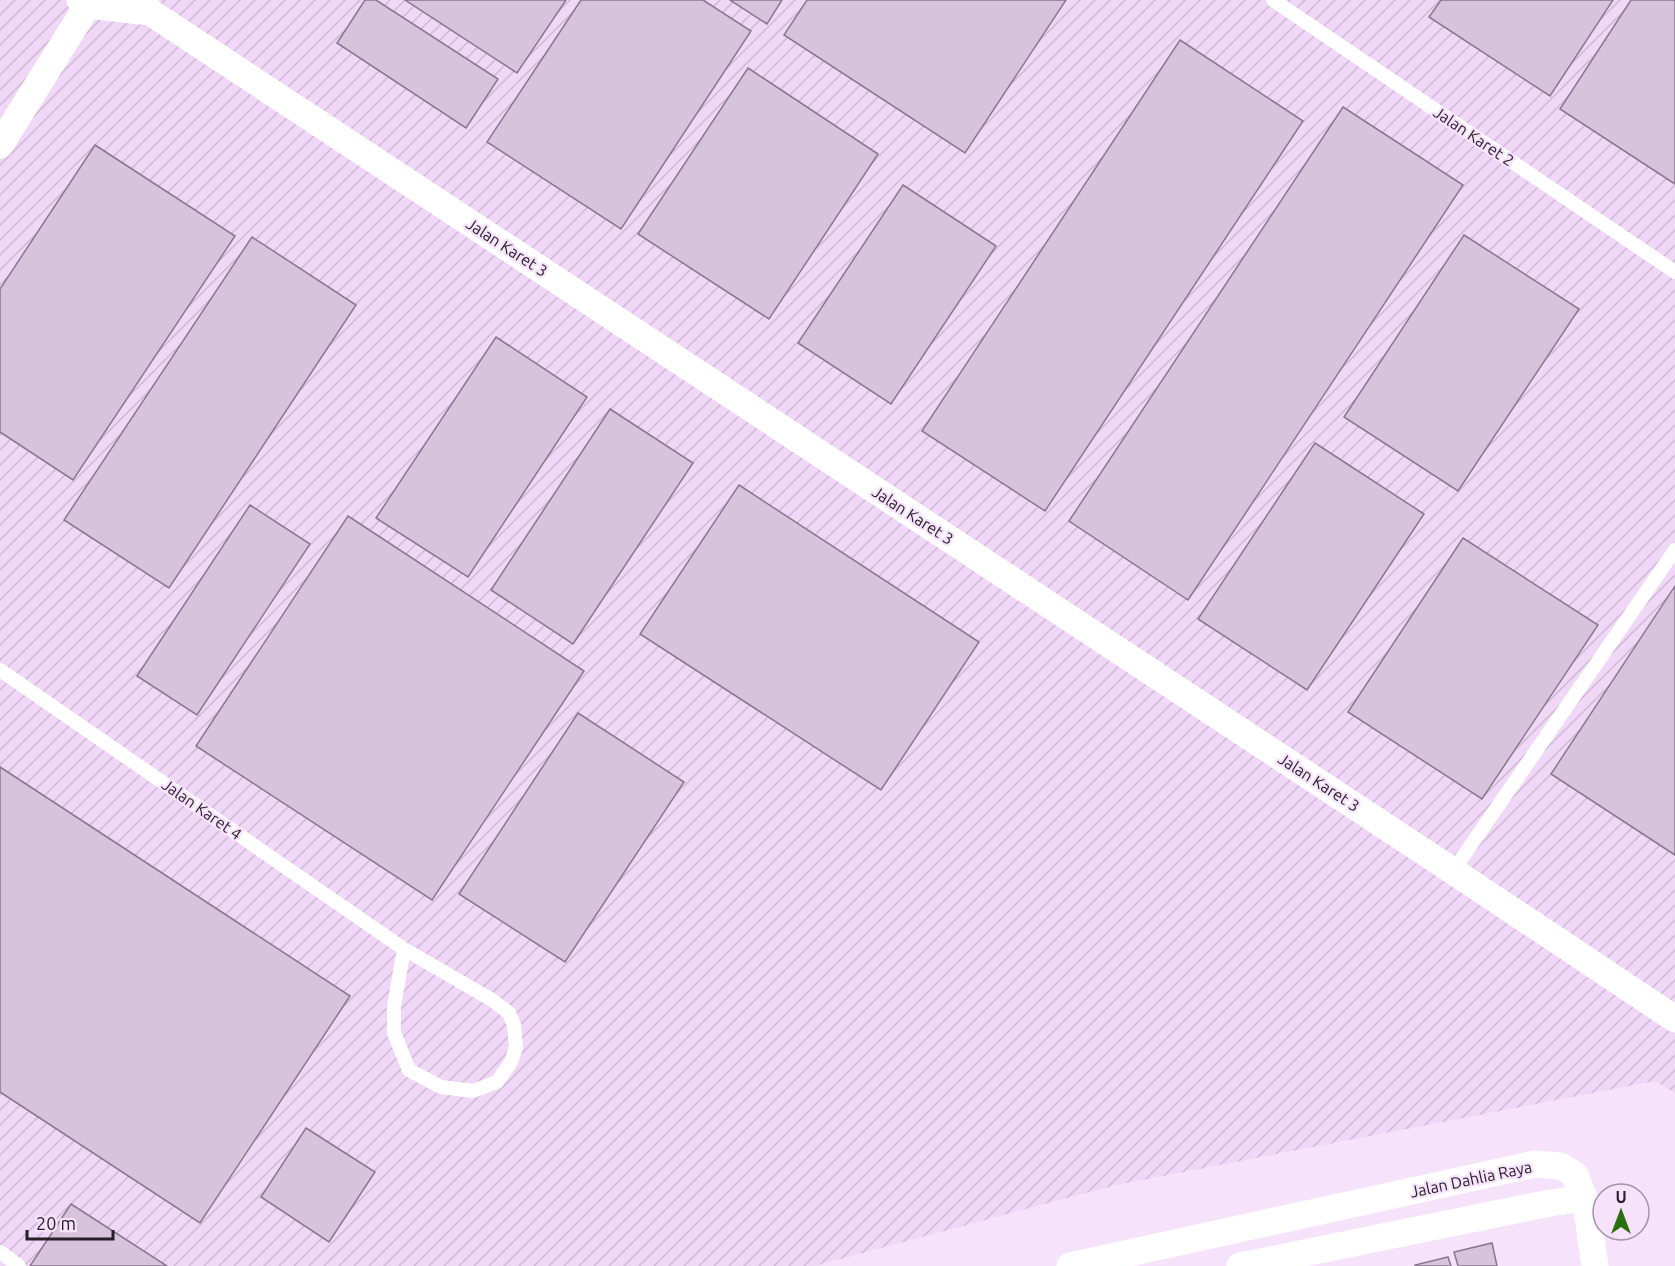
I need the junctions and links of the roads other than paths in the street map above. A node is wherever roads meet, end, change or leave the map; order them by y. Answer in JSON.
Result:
{"nodes":[{"id":1,"x":1273,"y":0,"type":"edge"},
{"id":2,"x":86,"y":2,"type":"edge"},
{"id":3,"x":146,"y":6,"type":"edge"},
{"id":4,"x":0,"y":145,"type":"edge"},
{"id":5,"x":1675,"y":272,"type":"edge"},
{"id":6,"x":1675,"y":550,"type":"edge"},
{"id":7,"x":0,"y":670,"type":"edge"},
{"id":8,"x":1453,"y":871,"type":"junction"},
{"id":9,"x":404,"y":949,"type":"junction"},
{"id":10,"x":1675,"y":1019,"type":"edge"},
{"id":11,"x":1584,"y":1197,"type":"junction"},
{"id":12,"x":0,"y":1252,"type":"edge"},
{"id":13,"x":1116,"y":1261,"type":"edge"},
{"id":14,"x":19,"y":1266,"type":"edge"},
{"id":15,"x":1070,"y":1266,"type":"edge"},
{"id":16,"x":1240,"y":1266,"type":"edge"},
{"id":17,"x":1594,"y":1266,"type":"edge"}],
"edges":[{"from":1,"to":5,"type":"lane","name":"Jalan Karet 2"},
{"from":2,"to":3,"type":"street","name":"Jalan Karet 3"},
{"from":2,"to":4,"type":"street"},
{"from":3,"to":8,"type":"street","name":"Jalan Karet 3"},
{"from":6,"to":8,"type":"lane"},
{"from":7,"to":9,"type":"lane","name":"Jalan Karet 4"},
{"from":8,"to":10,"type":"street","name":"Jalan Karet 3"},
{"from":9,"to":9,"type":"lane","name":"Jalan Karet 4"},
{"from":11,"to":13,"type":"street","name":"Jalan Dahlia Raya"},
{"from":11,"to":16,"type":"street"},
{"from":11,"to":17,"type":"street","name":"Jalan Dahlia Raya"},
{"from":12,"to":14,"type":"lane"},
{"from":13,"to":15,"type":"street","name":"Jalan Dahlia Raya"}]}
